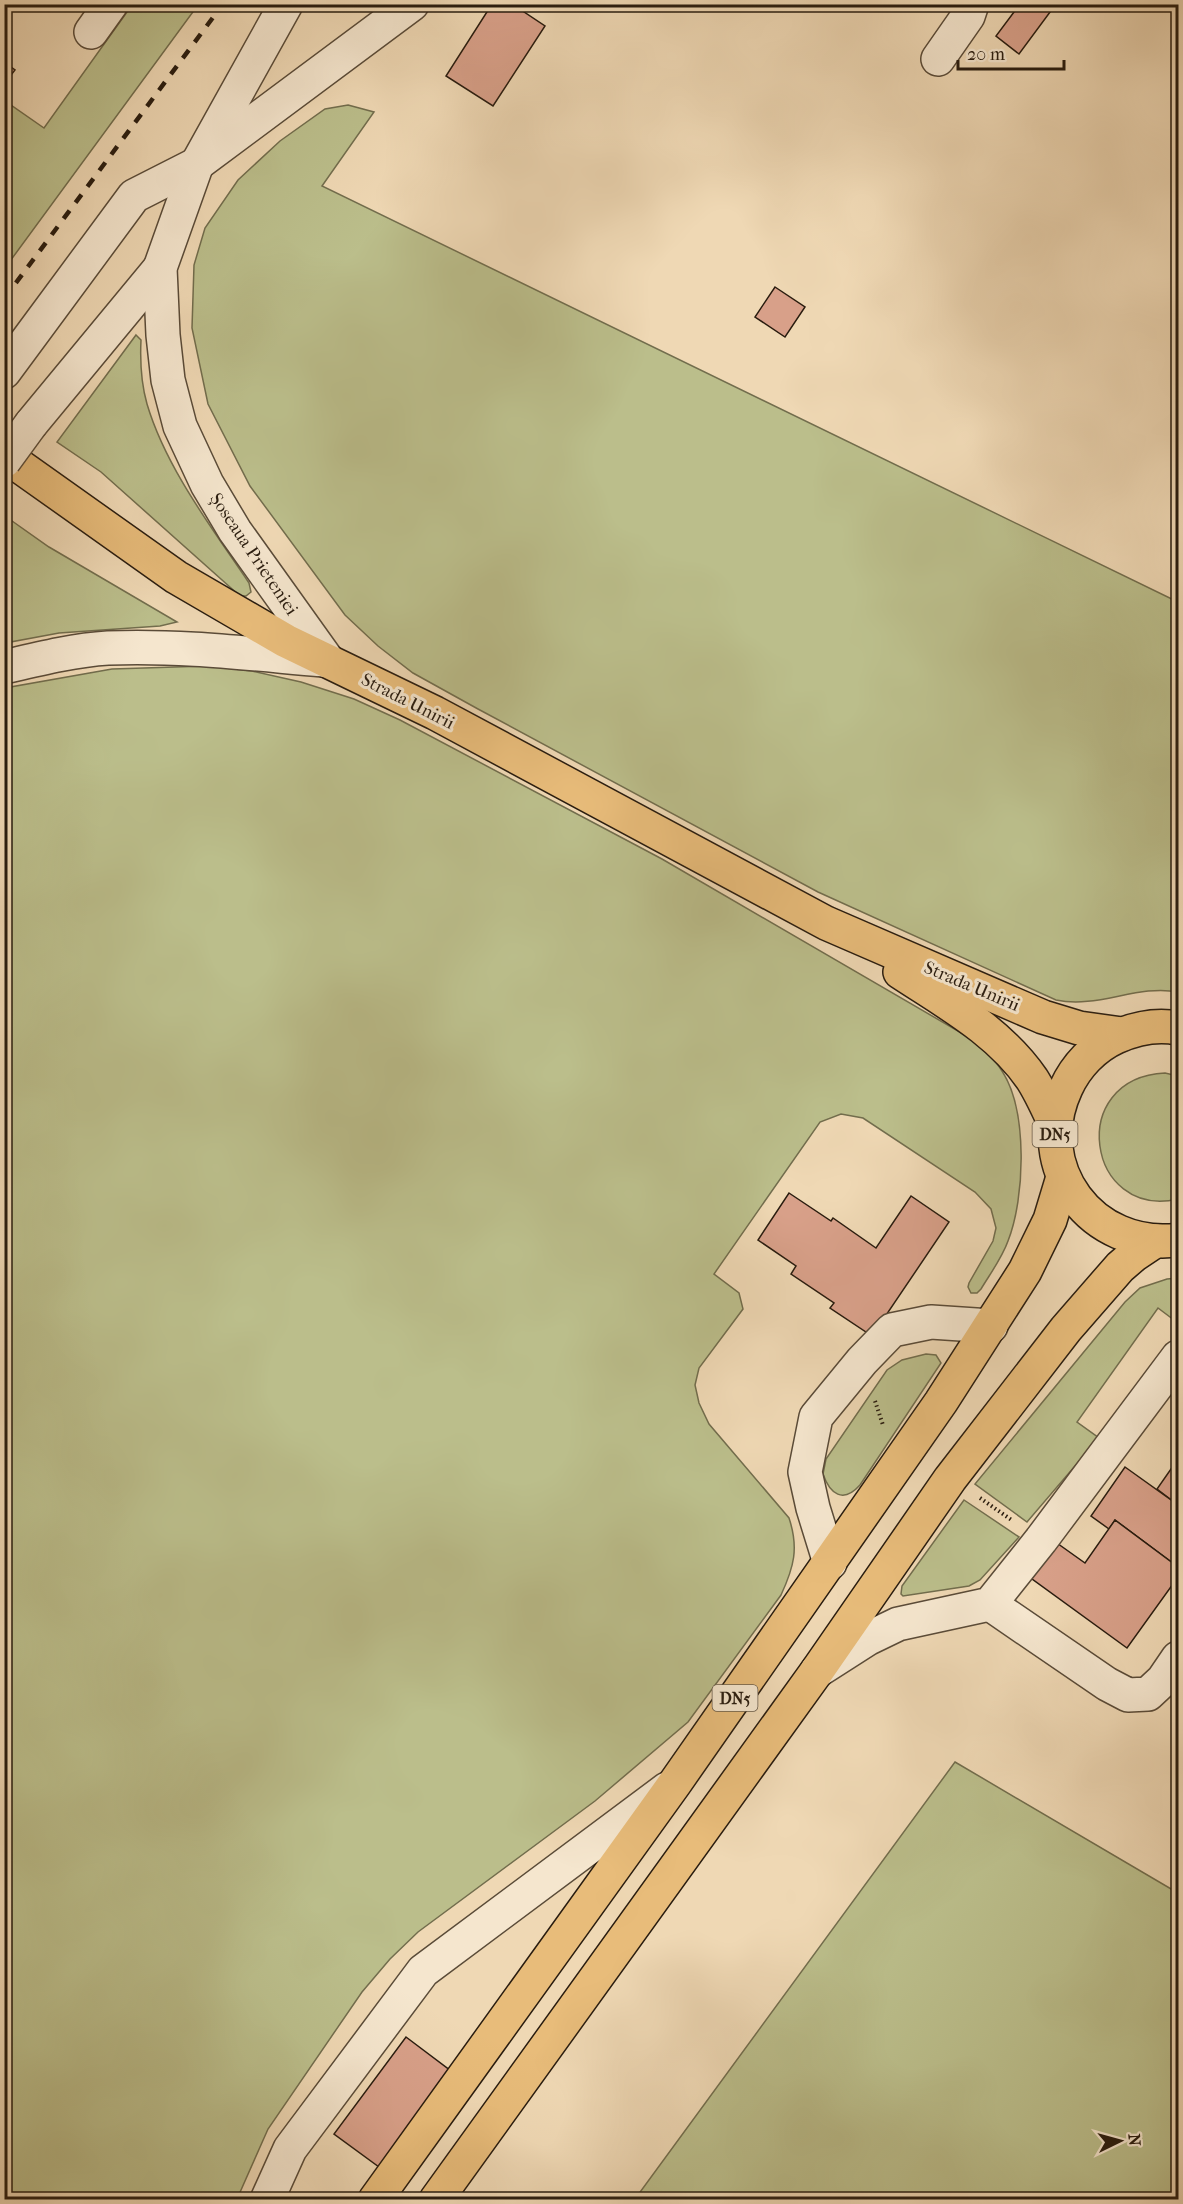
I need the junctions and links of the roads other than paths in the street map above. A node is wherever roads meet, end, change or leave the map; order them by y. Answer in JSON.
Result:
{"nodes":[{"id":1,"x":111,"y":4,"type":"edge"},
{"id":2,"x":285,"y":4,"type":"edge"},
{"id":3,"x":412,"y":4,"type":"edge"},
{"id":4,"x":972,"y":4,"type":"edge"},
{"id":5,"x":91,"y":32,"type":"dead end"},
{"id":6,"x":938,"y":58,"type":"dead end"},
{"id":7,"x":196,"y":164,"type":"junction"},
{"id":8,"x":160,"y":268,"type":"junction"},
{"id":9,"x":4,"y":372,"type":"edge"},
{"id":10,"x":4,"y":455,"type":"edge"},
{"id":11,"x":4,"y":461,"type":"edge"},
{"id":12,"x":328,"y":661,"type":"junction"},
{"id":13,"x":4,"y":667,"type":"edge"},
{"id":14,"x":826,"y":923,"type":"junction"},
{"id":15,"x":1179,"y":1028,"type":"edge"},
{"id":16,"x":1122,"y":1034,"type":"junction"},
{"id":17,"x":1055,"y":1124,"type":"junction"},
{"id":18,"x":1063,"y":1177,"type":"junction"},
{"id":19,"x":1167,"y":1241,"type":"edge"},
{"id":20,"x":991,"y":1326,"type":"junction"},
{"id":21,"x":1179,"y":1357,"type":"edge"},
{"id":22,"x":830,"y":1563,"type":"junction"},
{"id":23,"x":990,"y":1604,"type":"junction"},
{"id":24,"x":1179,"y":1658,"type":"edge"},
{"id":25,"x":817,"y":1671,"type":"junction"},
{"id":26,"x":675,"y":1783,"type":"junction"},
{"id":27,"x":267,"y":2199,"type":"edge"},
{"id":28,"x":375,"y":2199,"type":"edge"},
{"id":29,"x":436,"y":2199,"type":"edge"}],
"edges":[{"from":1,"to":5,"type":"street"},
{"from":2,"to":7,"type":"street","name":"Șoseaua Prieteniei"},
{"from":3,"to":7,"type":"street"},
{"from":4,"to":6,"type":"street"},
{"from":7,"to":8,"type":"street","name":"Șoseaua Prieteniei"},
{"from":7,"to":9,"type":"street"},
{"from":8,"to":11,"type":"street","bridge":true},
{"from":8,"to":12,"type":"street","name":"Șoseaua Prieteniei"},
{"from":10,"to":12,"type":"main road","name":"Strada Unirii"},
{"from":12,"to":13,"type":"street"},
{"from":12,"to":14,"type":"main road","name":"Strada Unirii","number":"DN5"},
{"from":14,"to":16,"type":"main road","name":"Strada Unirii"},
{"from":14,"to":17,"type":"main road","name":"Strada Unirii","number":"DN5"},
{"from":15,"to":16,"type":"main road","number":"DN5"},
{"from":16,"to":17,"type":"main road","number":"DN5"},
{"from":17,"to":18,"type":"main road","number":"DN5"},
{"from":18,"to":19,"type":"main road","number":"DN5"},
{"from":18,"to":20,"type":"main road","number":"DN5"},
{"from":19,"to":25,"type":"main road","number":"DN5"},
{"from":20,"to":22,"type":"main road","number":"DN5"},
{"from":20,"to":22,"type":"street"},
{"from":21,"to":23,"type":"street"},
{"from":22,"to":26,"type":"main road","number":"DN5"},
{"from":23,"to":24,"type":"street"},
{"from":23,"to":25,"type":"street"},
{"from":25,"to":29,"type":"main road","number":"DN5"},
{"from":26,"to":27,"type":"street"},
{"from":26,"to":28,"type":"main road","number":"DN5"}]}
